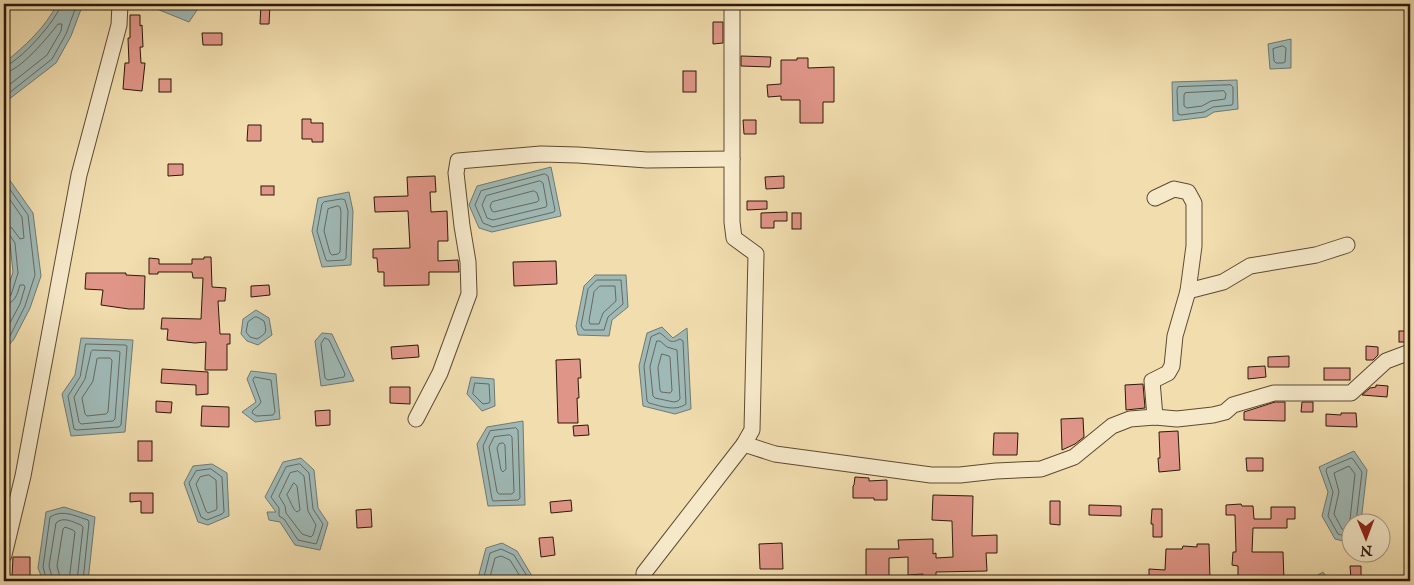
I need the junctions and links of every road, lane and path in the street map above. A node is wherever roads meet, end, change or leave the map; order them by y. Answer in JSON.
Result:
{"nodes":[{"id":1,"x":120,"y":4,"type":"edge"},
{"id":2,"x":732,"y":4,"type":"edge"},
{"id":3,"x":732,"y":159,"type":"junction"},
{"id":4,"x":1155,"y":198,"type":"dead end"},
{"id":5,"x":1347,"y":245,"type":"dead end"},
{"id":6,"x":1188,"y":291,"type":"junction"},
{"id":7,"x":1410,"y":352,"type":"edge"},
{"id":8,"x":1156,"y":417,"type":"junction"},
{"id":9,"x":416,"y":419,"type":"dead end"},
{"id":10,"x":744,"y":444,"type":"junction"},
{"id":11,"x":7,"y":524,"type":"edge"},
{"id":12,"x":4,"y":555,"type":"edge"},
{"id":13,"x":644,"y":581,"type":"edge"}],
"edges":[{"from":1,"to":11,"type":"street"},
{"from":2,"to":3,"type":"street"},
{"from":3,"to":9,"type":"street"},
{"from":3,"to":10,"type":"street"},
{"from":4,"to":6,"type":"street"},
{"from":5,"to":6,"type":"street"},
{"from":6,"to":8,"type":"street"},
{"from":7,"to":8,"type":"street"},
{"from":8,"to":10,"type":"street"},
{"from":10,"to":13,"type":"street"},
{"from":11,"to":12,"type":"street"}]}
